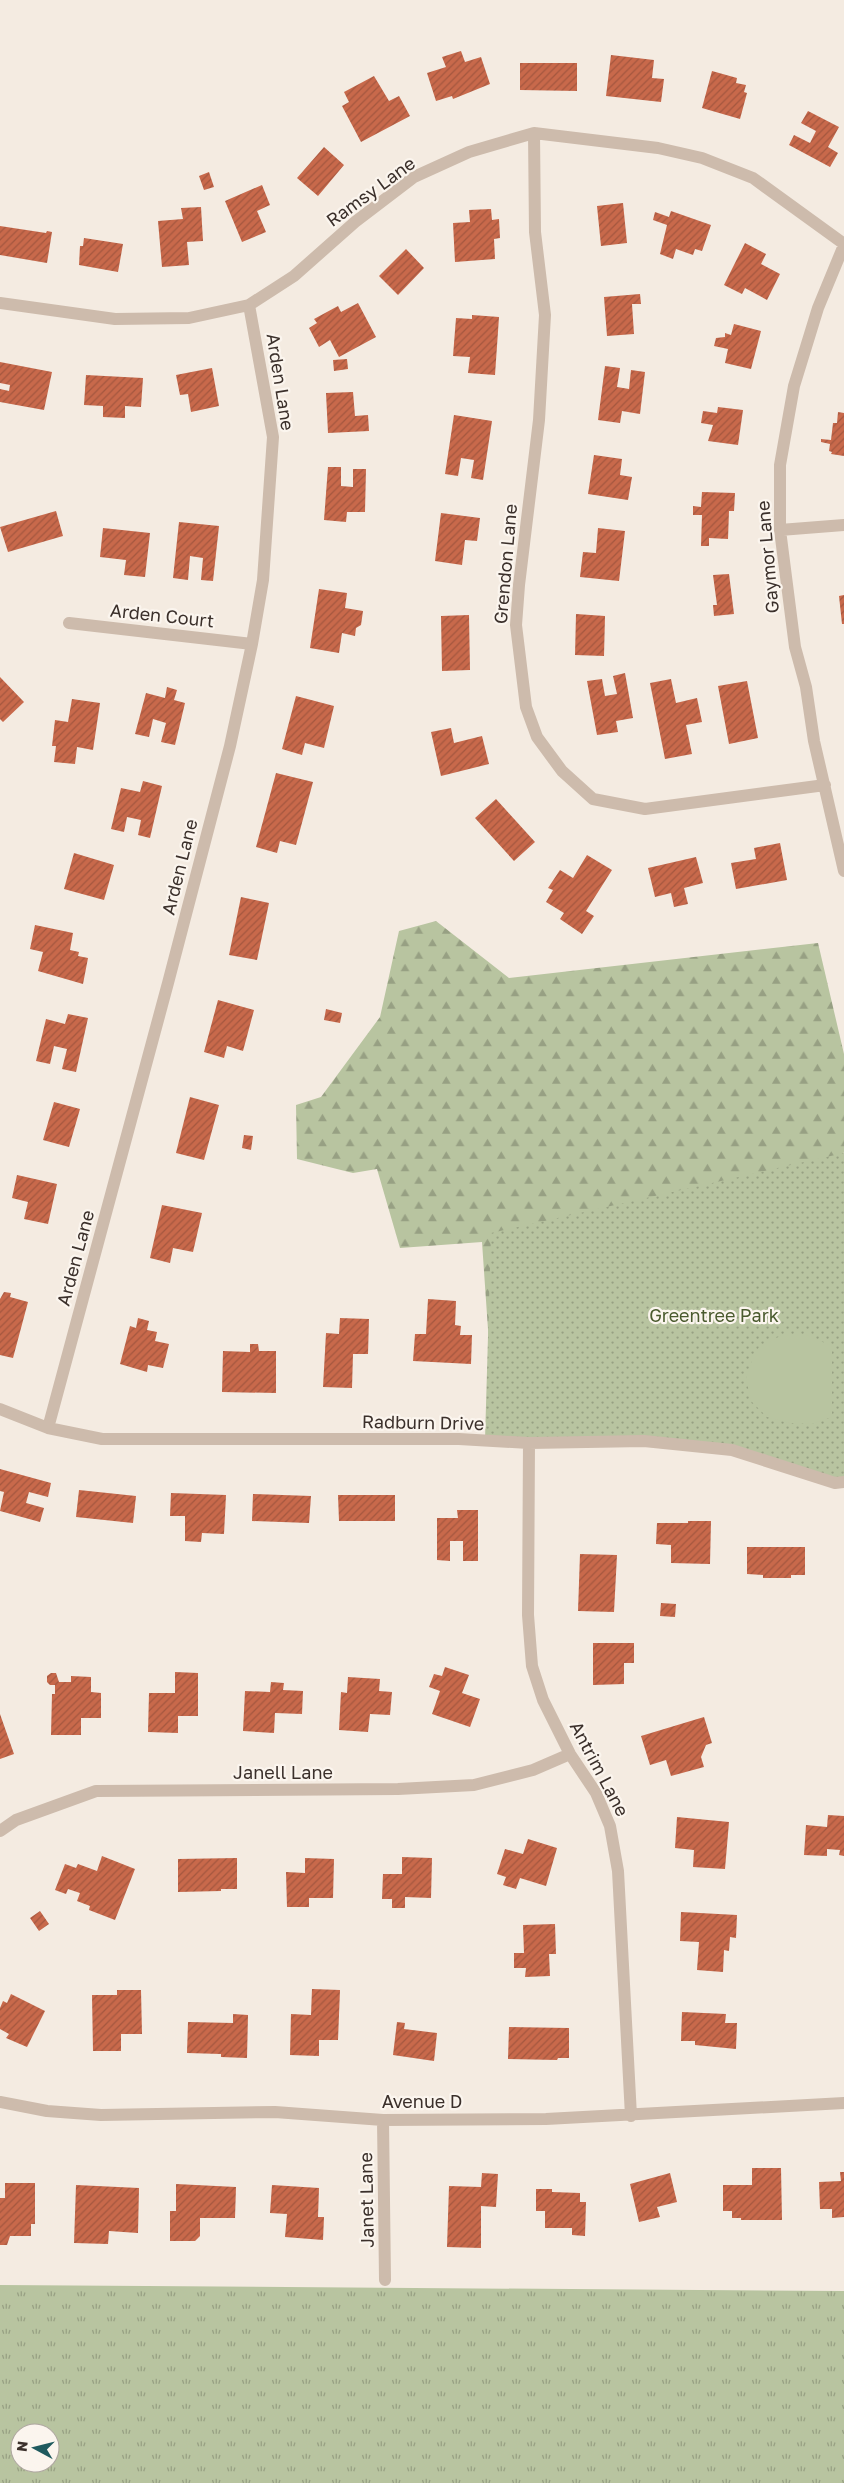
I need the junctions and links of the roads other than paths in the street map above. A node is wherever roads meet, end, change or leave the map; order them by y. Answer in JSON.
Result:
{"nodes":[{"id":1,"x":534,"y":133,"type":"junction"},
{"id":2,"x":844,"y":245,"type":"edge"},
{"id":3,"x":0,"y":303,"type":"edge"},
{"id":4,"x":249,"y":305,"type":"junction"},
{"id":5,"x":844,"y":525,"type":"edge"},
{"id":6,"x":780,"y":530,"type":"junction"},
{"id":7,"x":69,"y":623,"type":"dead end"},
{"id":8,"x":252,"y":644,"type":"junction"},
{"id":9,"x":825,"y":785,"type":"junction"},
{"id":10,"x":844,"y":871,"type":"edge"},
{"id":11,"x":0,"y":1409,"type":"edge"},
{"id":12,"x":48,"y":1428,"type":"junction"},
{"id":13,"x":529,"y":1443,"type":"junction"},
{"id":14,"x":844,"y":1482,"type":"edge"},
{"id":15,"x":570,"y":1754,"type":"junction"},
{"id":16,"x":0,"y":1831,"type":"edge"},
{"id":17,"x":0,"y":2102,"type":"edge"},
{"id":18,"x":844,"y":2103,"type":"edge"},
{"id":19,"x":631,"y":2116,"type":"junction"},
{"id":20,"x":383,"y":2120,"type":"junction"},
{"id":21,"x":385,"y":2280,"type":"dead end"}],
"edges":[{"from":1,"to":2,"type":"street","name":"Ramsy Lane"},
{"from":1,"to":4,"type":"street","name":"Ramsy Lane"},
{"from":1,"to":9,"type":"street","name":"Grendon Lane"},
{"from":2,"to":6,"type":"street","name":"Gaymor Lane"},
{"from":3,"to":4,"type":"street","name":"Ramsy Lane"},
{"from":4,"to":8,"type":"street","name":"Arden Lane"},
{"from":5,"to":6,"type":"street"},
{"from":6,"to":9,"type":"street","name":"Gaymor Lane"},
{"from":7,"to":8,"type":"street","name":"Arden Court"},
{"from":8,"to":12,"type":"street","name":"Arden Lane"},
{"from":9,"to":10,"type":"street","name":"Gaymor Lane"},
{"from":11,"to":12,"type":"street","name":"Radburn Drive"},
{"from":12,"to":13,"type":"street","name":"Radburn Drive"},
{"from":13,"to":14,"type":"street","name":"Radburn Drive"},
{"from":13,"to":15,"type":"street","name":"Antrim Lane"},
{"from":15,"to":16,"type":"street","name":"Janell Lane"},
{"from":15,"to":19,"type":"street","name":"Antrim Lane"},
{"from":17,"to":20,"type":"street","name":"Avenue D"},
{"from":18,"to":19,"type":"street","name":"Avenue D"},
{"from":19,"to":20,"type":"street","name":"Avenue D"},
{"from":20,"to":21,"type":"street","name":"Janet Lane"}]}
